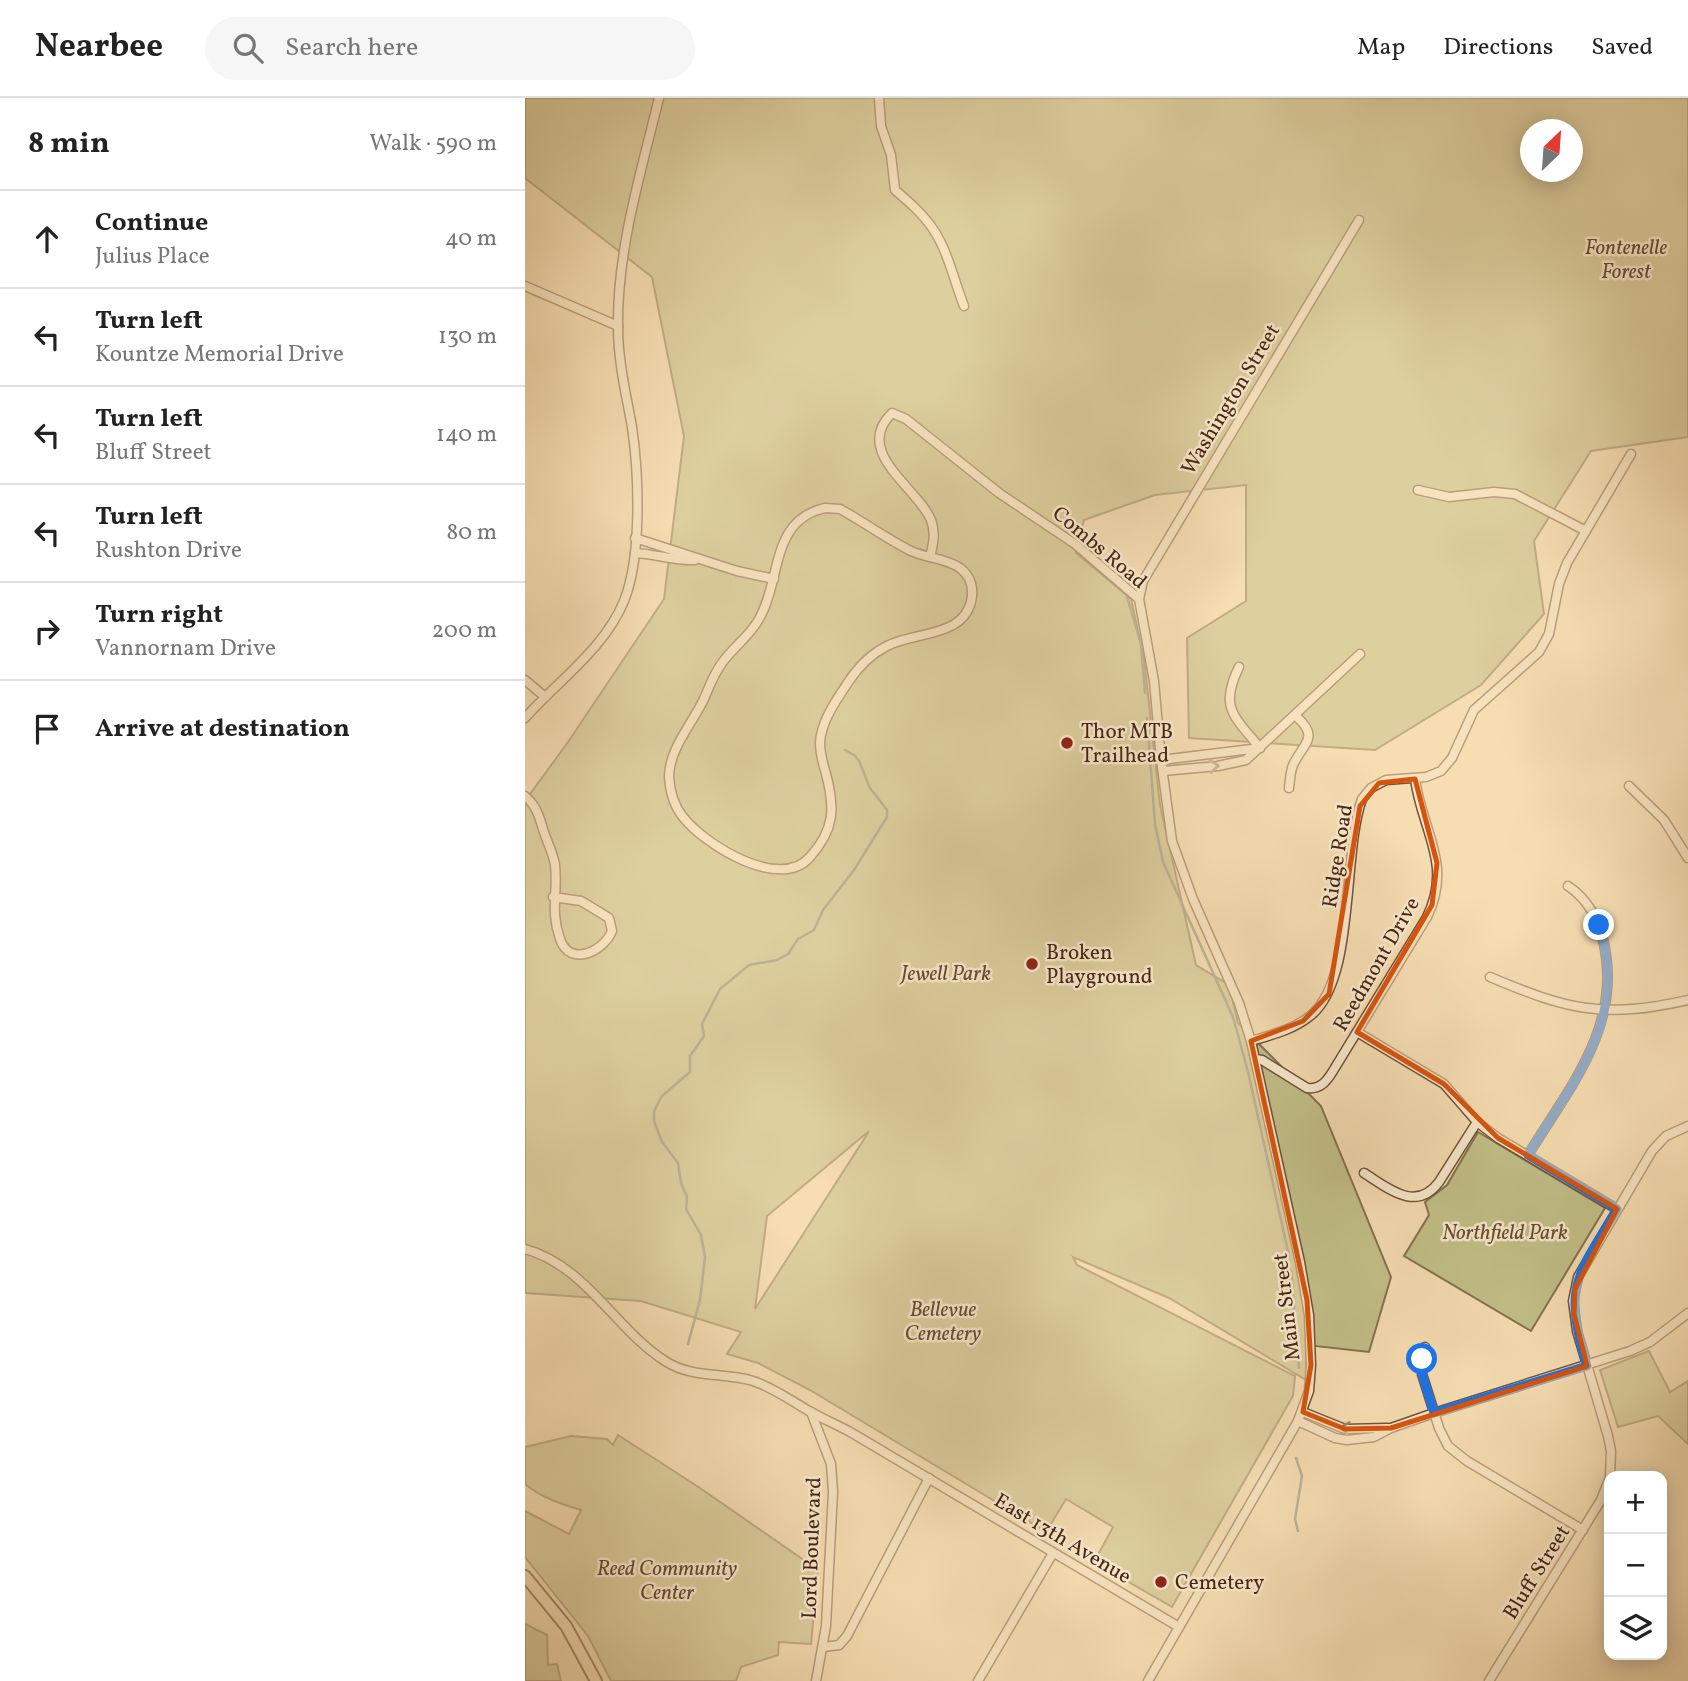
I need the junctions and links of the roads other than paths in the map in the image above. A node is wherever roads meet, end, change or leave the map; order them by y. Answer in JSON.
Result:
{"nodes":[{"id":1,"x":659,"y":98,"type":"edge"},
{"id":2,"x":879,"y":98,"type":"edge"},
{"id":3,"x":1359,"y":220,"type":"dead end"},
{"id":4,"x":526,"y":290,"type":"edge"},
{"id":5,"x":964,"y":306,"type":"dead end"},
{"id":6,"x":618,"y":326,"type":"junction"},
{"id":7,"x":1631,"y":454,"type":"dead end"},
{"id":8,"x":1418,"y":490,"type":"dead end"},
{"id":9,"x":1586,"y":531,"type":"junction"},
{"id":10,"x":635,"y":538,"type":"junction"},
{"id":11,"x":635,"y":553,"type":"junction"},
{"id":12,"x":930,"y":557,"type":"junction"},
{"id":13,"x":701,"y":560,"type":"junction"},
{"id":14,"x":774,"y":579,"type":"junction"},
{"id":15,"x":1139,"y":599,"type":"junction"},
{"id":16,"x":1360,"y":654,"type":"dead end"},
{"id":17,"x":1239,"y":667,"type":"dead end"},
{"id":18,"x":525,"y":680,"type":"edge"},
{"id":19,"x":544,"y":696,"type":"junction"},
{"id":20,"x":1296,"y":716,"type":"junction"},
{"id":21,"x":525,"y":718,"type":"edge"},
{"id":22,"x":1260,"y":747,"type":"junction"},
{"id":23,"x":1161,"y":760,"type":"junction"},
{"id":24,"x":1163,"y":771,"type":"junction"},
{"id":25,"x":1415,"y":779,"type":"junction"},
{"id":26,"x":1629,"y":786,"type":"dead end"},
{"id":27,"x":1289,"y":788,"type":"dead end"},
{"id":28,"x":525,"y":796,"type":"edge"},
{"id":29,"x":1688,"y":858,"type":"edge"},
{"id":30,"x":1569,"y":886,"type":"dead end"},
{"id":31,"x":554,"y":897,"type":"junction"},
{"id":32,"x":1490,"y":977,"type":"dead end"},
{"id":33,"x":1688,"y":1000,"type":"edge"},
{"id":34,"x":1605,"y":1011,"type":"junction"},
{"id":35,"x":1357,"y":1032,"type":"junction"},
{"id":36,"x":1251,"y":1041,"type":"junction"},
{"id":37,"x":1255,"y":1059,"type":"junction"},
{"id":38,"x":1477,"y":1122,"type":"junction"},
{"id":39,"x":1688,"y":1126,"type":"edge"},
{"id":40,"x":1528,"y":1155,"type":"junction"},
{"id":41,"x":1364,"y":1172,"type":"dead end"},
{"id":42,"x":1617,"y":1209,"type":"junction"},
{"id":43,"x":525,"y":1249,"type":"edge"},
{"id":44,"x":1688,"y":1313,"type":"edge"},
{"id":45,"x":1425,"y":1347,"type":"dead end"},
{"id":46,"x":1587,"y":1366,"type":"junction"},
{"id":47,"x":811,"y":1412,"type":"junction"},
{"id":48,"x":1303,"y":1412,"type":"junction"},
{"id":49,"x":1434,"y":1413,"type":"junction"},
{"id":50,"x":1298,"y":1421,"type":"junction"},
{"id":51,"x":1391,"y":1428,"type":"junction"},
{"id":52,"x":1610,"y":1471,"type":"edge"},
{"id":53,"x":929,"y":1478,"type":"junction"},
{"id":54,"x":1604,"y":1493,"type":"edge"},
{"id":55,"x":1583,"y":1530,"type":"junction"},
{"id":56,"x":1053,"y":1553,"type":"junction"},
{"id":57,"x":525,"y":1576,"type":"edge"},
{"id":58,"x":1179,"y":1628,"type":"junction"},
{"id":59,"x":824,"y":1647,"type":"junction"},
{"id":60,"x":596,"y":1681,"type":"edge"},
{"id":61,"x":816,"y":1681,"type":"edge"},
{"id":62,"x":978,"y":1681,"type":"edge"},
{"id":63,"x":1148,"y":1681,"type":"edge"},
{"id":64,"x":1489,"y":1681,"type":"edge"}],
"edges":[{"from":1,"to":6,"type":"street"},
{"from":2,"to":5,"type":"street"},
{"from":3,"to":15,"type":"street","name":"Washington Street"},
{"from":4,"to":6,"type":"street"},
{"from":6,"to":10,"type":"street"},
{"from":7,"to":9,"type":"street","name":"Ridge Road"},
{"from":8,"to":9,"type":"street"},
{"from":9,"to":25,"type":"street","name":"Ridge Road"},
{"from":10,"to":11,"type":"street"},
{"from":10,"to":13,"type":"street"},
{"from":11,"to":13,"type":"street"},
{"from":11,"to":19,"type":"street"},
{"from":12,"to":14,"type":"street"},
{"from":12,"to":14,"type":"street"},
{"from":12,"to":15,"type":"street","name":"Combs Road"},
{"from":13,"to":14,"type":"street"},
{"from":15,"to":23,"type":"street","name":"Combs Road"},
{"from":16,"to":20,"type":"street"},
{"from":17,"to":22,"type":"street"},
{"from":18,"to":19,"type":"street"},
{"from":19,"to":21,"type":"street"},
{"from":20,"to":22,"type":"street"},
{"from":20,"to":27,"type":"street"},
{"from":22,"to":23,"type":"street"},
{"from":24,"to":22,"type":"street","one_way":true},
{"from":23,"to":24,"type":"street","name":"Combs Road"},
{"from":24,"to":36,"type":"street","name":"Combs Road"},
{"from":25,"to":35,"type":"street","name":"Reedmont Drive"},
{"from":25,"to":36,"type":"street","name":"Ridge Road"},
{"from":26,"to":29,"type":"street"},
{"from":28,"to":31,"type":"street"},
{"from":30,"to":34,"type":"street"},
{"from":31,"to":31,"type":"street"},
{"from":32,"to":34,"type":"street"},
{"from":33,"to":34,"type":"street"},
{"from":34,"to":40,"type":"street"},
{"from":35,"to":37,"type":"street","name":"Reedmont Drive"},
{"from":35,"to":38,"type":"street"},
{"from":36,"to":37,"type":"street","name":"Combs Road"},
{"from":37,"to":48,"type":"street","name":"Main Street"},
{"from":38,"to":40,"type":"street"},
{"from":38,"to":41,"type":"street"},
{"from":39,"to":42,"type":"street","name":"Bluff Street"},
{"from":40,"to":42,"type":"street"},
{"from":42,"to":46,"type":"street","name":"Bluff Street"},
{"from":43,"to":47,"type":"street","name":"East 13th Avenue"},
{"from":44,"to":46,"type":"street"},
{"from":45,"to":49,"type":"street"},
{"from":46,"to":49,"type":"street"},
{"from":46,"to":52,"type":"street","name":"Bluff Street"},
{"from":47,"to":53,"type":"street","name":"East 13th Avenue"},
{"from":47,"to":59,"type":"street","name":"Lord Boulevard"},
{"from":48,"to":50,"type":"street","name":"Main Street"},
{"from":51,"to":48,"type":"street","one_way":true},
{"from":49,"to":51,"type":"street"},
{"from":49,"to":55,"type":"street"},
{"from":50,"to":51,"type":"street"},
{"from":50,"to":58,"type":"street","name":"Main Street"},
{"from":53,"to":56,"type":"street","name":"East 13th Avenue"},
{"from":53,"to":59,"type":"street"},
{"from":54,"to":55,"type":"street","name":"Bluff Street"},
{"from":55,"to":64,"type":"street","name":"Bluff Street"},
{"from":56,"to":58,"type":"street","name":"East 13th Avenue"},
{"from":56,"to":62,"type":"street"},
{"from":57,"to":60,"type":"main road"},
{"from":58,"to":63,"type":"street","name":"Main Street"},
{"from":59,"to":61,"type":"street","name":"Lord Boulevard"}]}
